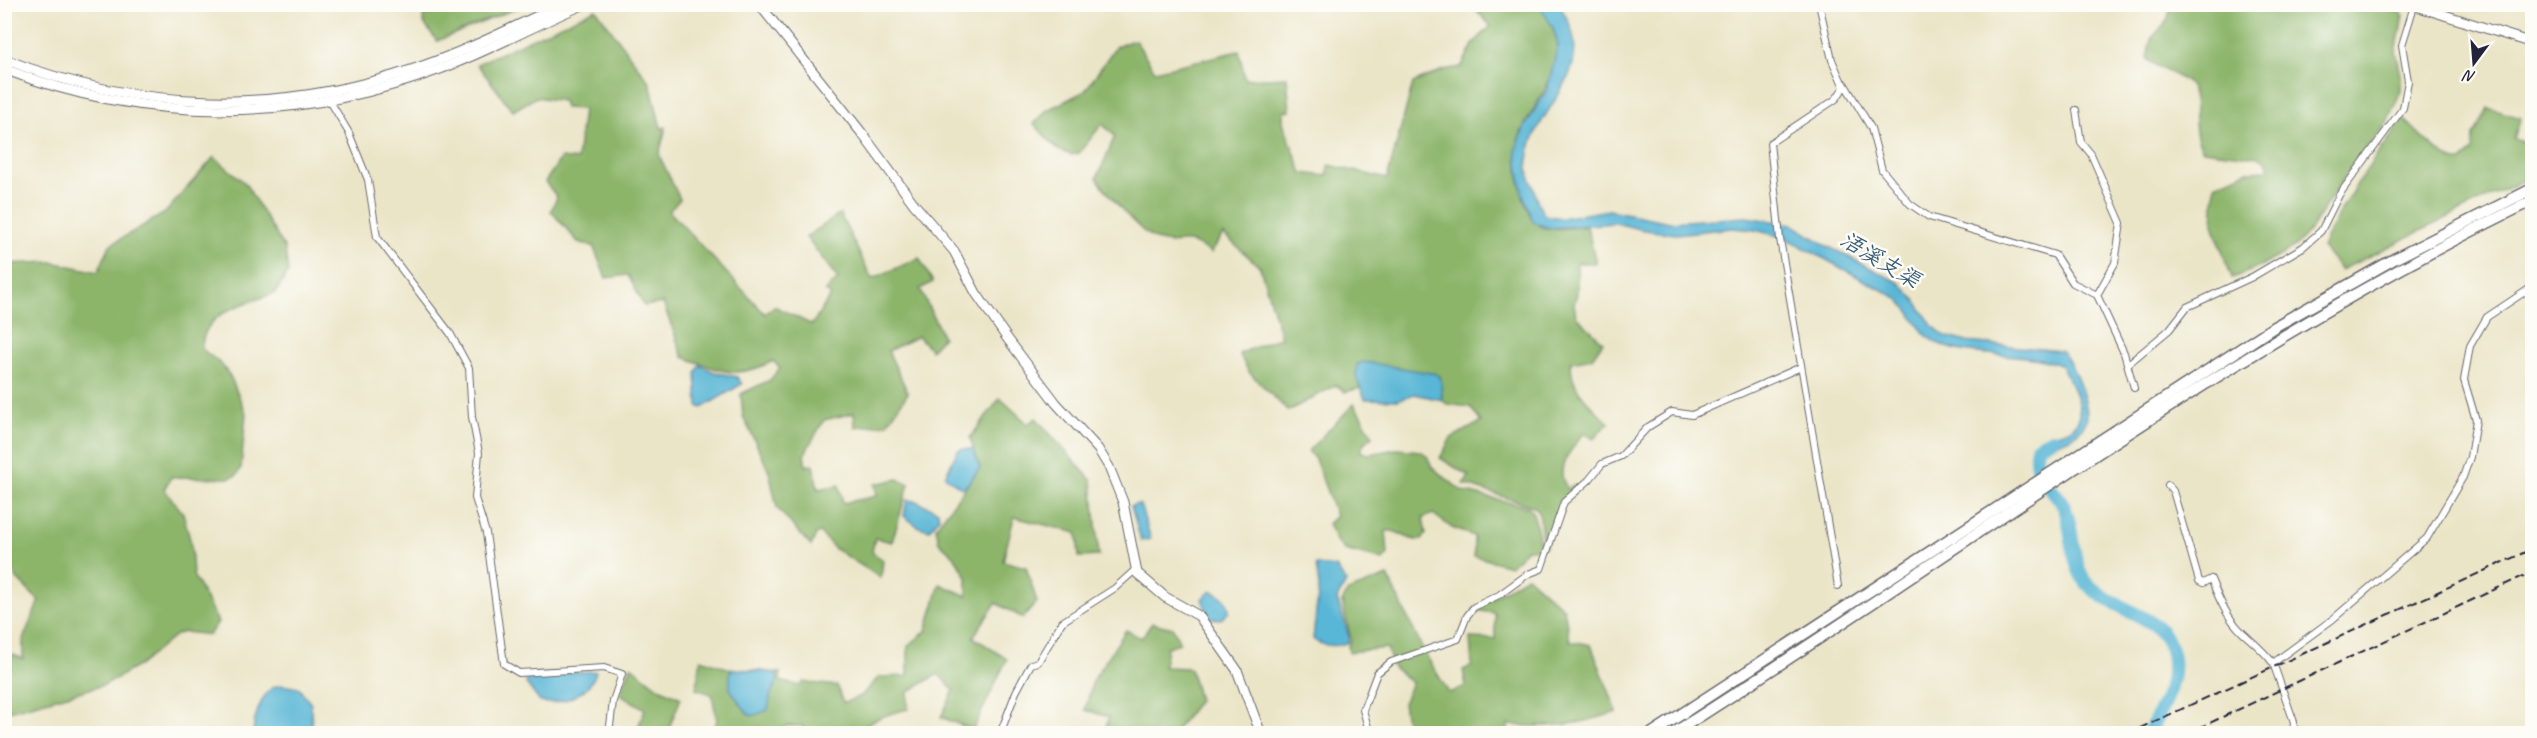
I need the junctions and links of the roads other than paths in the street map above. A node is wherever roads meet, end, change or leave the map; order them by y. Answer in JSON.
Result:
{"nodes":[{"id":1,"x":563,"y":4,"type":"edge"},
{"id":2,"x":585,"y":4,"type":"edge"},
{"id":3,"x":759,"y":4,"type":"edge"},
{"id":4,"x":1819,"y":4,"type":"edge"},
{"id":5,"x":2412,"y":5,"type":"edge"},
{"id":6,"x":2532,"y":43,"type":"edge"},
{"id":7,"x":4,"y":59,"type":"edge"},
{"id":8,"x":4,"y":69,"type":"edge"},
{"id":9,"x":1844,"y":83,"type":"junction"},
{"id":10,"x":330,"y":100,"type":"junction"},
{"id":11,"x":2076,"y":110,"type":"dead end"},
{"id":12,"x":2532,"y":189,"type":"edge"},
{"id":13,"x":2532,"y":201,"type":"edge"},
{"id":14,"x":2532,"y":287,"type":"edge"},
{"id":15,"x":2097,"y":295,"type":"junction"},
{"id":16,"x":2128,"y":364,"type":"junction"},
{"id":17,"x":1801,"y":368,"type":"junction"},
{"id":18,"x":2134,"y":388,"type":"dead end"},
{"id":19,"x":2062,"y":471,"type":"junction"},
{"id":20,"x":2168,"y":484,"type":"dead end"},
{"id":21,"x":2026,"y":494,"type":"junction"},
{"id":22,"x":1135,"y":570,"type":"junction"},
{"id":23,"x":1838,"y":585,"type":"dead end"},
{"id":24,"x":2273,"y":663,"type":"junction"},
{"id":25,"x":609,"y":734,"type":"edge"},
{"id":26,"x":1000,"y":734,"type":"edge"},
{"id":27,"x":1261,"y":734,"type":"edge"},
{"id":28,"x":1370,"y":734,"type":"edge"},
{"id":29,"x":1651,"y":734,"type":"edge"},
{"id":30,"x":1672,"y":734,"type":"edge"},
{"id":31,"x":2293,"y":734,"type":"edge"}],
"edges":[{"from":1,"to":7,"type":"main road"},
{"from":2,"to":10,"type":"main road"},
{"from":3,"to":22,"type":"main road"},
{"from":4,"to":9,"type":"street"},
{"from":5,"to":6,"type":"main road"},
{"from":5,"to":16,"type":"street"},
{"from":8,"to":10,"type":"main road"},
{"from":9,"to":15,"type":"street"},
{"from":9,"to":17,"type":"street"},
{"from":10,"to":25,"type":"street"},
{"from":11,"to":15,"type":"street"},
{"from":12,"to":19,"type":"main road"},
{"from":13,"to":19,"type":"main road"},
{"from":14,"to":24,"type":"street"},
{"from":15,"to":16,"type":"street"},
{"from":16,"to":18,"type":"street"},
{"from":17,"to":23,"type":"street"},
{"from":17,"to":28,"type":"street"},
{"from":19,"to":21,"type":"main road"},
{"from":20,"to":24,"type":"street"},
{"from":21,"to":29,"type":"main road"},
{"from":21,"to":30,"type":"main road"},
{"from":22,"to":26,"type":"street"},
{"from":22,"to":27,"type":"main road"},
{"from":24,"to":31,"type":"street"}]}
